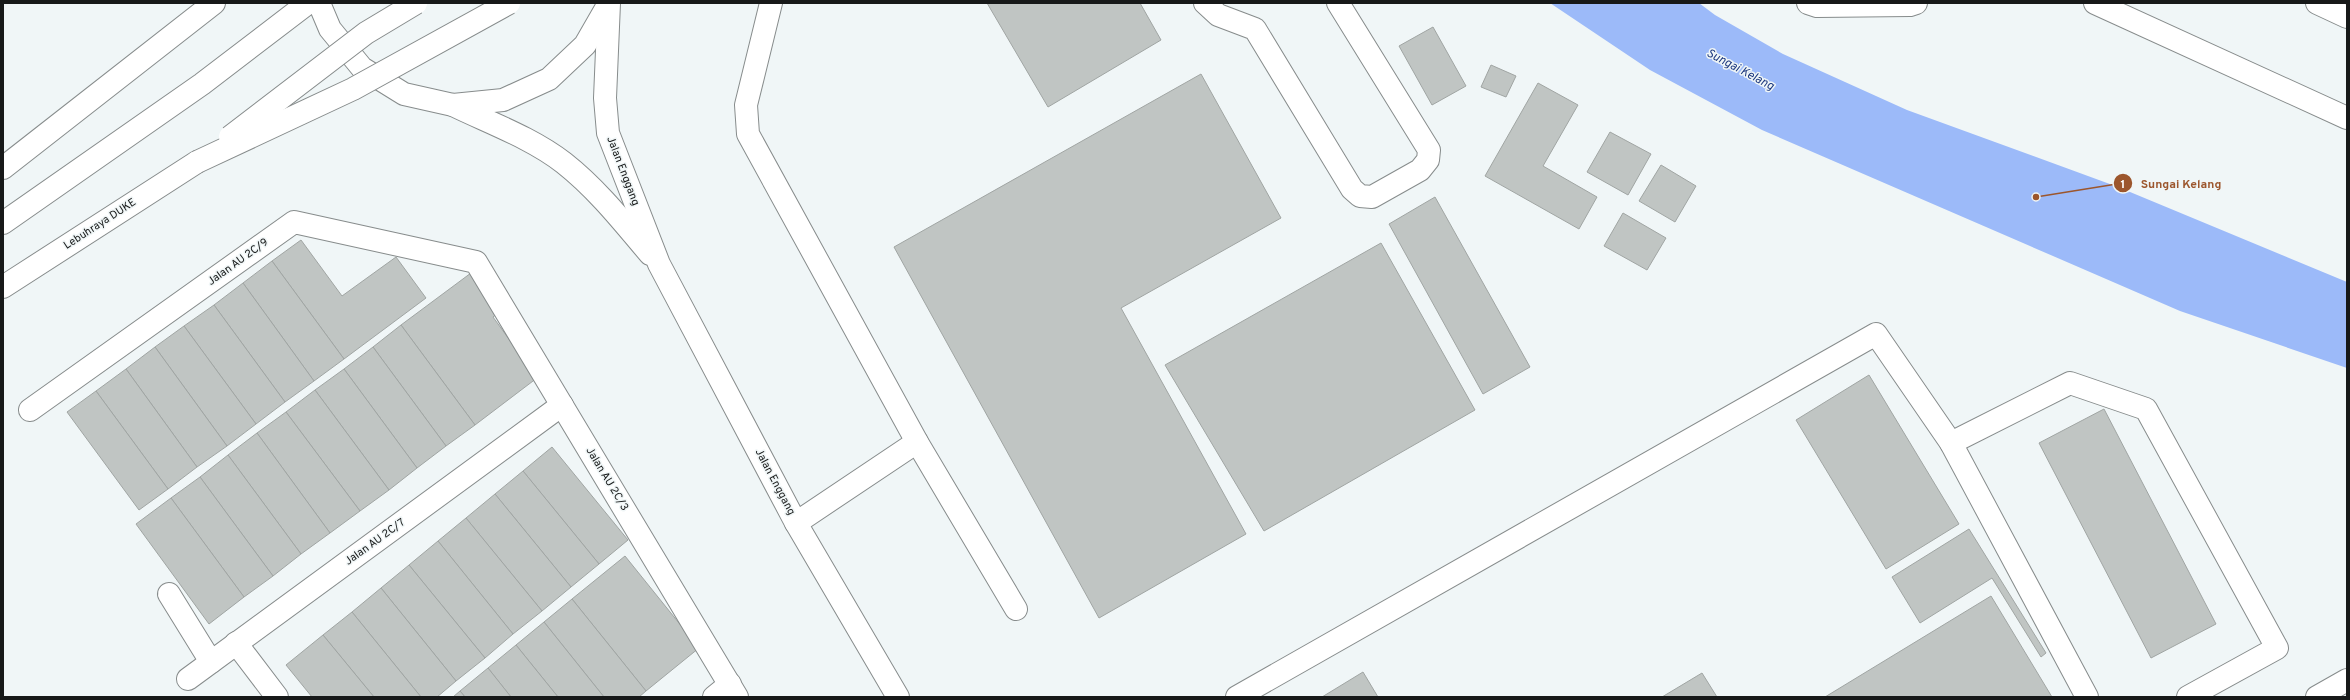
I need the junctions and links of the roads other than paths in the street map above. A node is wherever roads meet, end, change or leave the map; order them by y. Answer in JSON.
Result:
{"nodes":[{"id":1,"x":214,"y":3,"type":"edge"},
{"id":2,"x":308,"y":3,"type":"edge"},
{"id":3,"x":319,"y":3,"type":"edge"},
{"id":4,"x":416,"y":3,"type":"edge"},
{"id":5,"x":509,"y":3,"type":"edge"},
{"id":6,"x":609,"y":3,"type":"edge"},
{"id":7,"x":771,"y":3,"type":"edge"},
{"id":8,"x":1205,"y":3,"type":"edge"},
{"id":9,"x":1338,"y":3,"type":"edge"},
{"id":10,"x":1808,"y":3,"type":"edge"},
{"id":11,"x":1916,"y":3,"type":"edge"},
{"id":12,"x":2095,"y":3,"type":"edge"},
{"id":13,"x":2317,"y":3,"type":"edge"},
{"id":14,"x":2347,"y":17,"type":"edge"},
{"id":15,"x":453,"y":105,"type":"junction"},
{"id":16,"x":2347,"y":118,"type":"edge"},
{"id":17,"x":197,"y":162,"type":"junction"},
{"id":18,"x":3,"y":168,"type":"edge"},
{"id":19,"x":3,"y":223,"type":"edge"},
{"id":20,"x":476,"y":262,"type":"joint"},
{"id":21,"x":659,"y":264,"type":"junction"},
{"id":22,"x":3,"y":287,"type":"edge"},
{"id":23,"x":562,"y":405,"type":"junction"},
{"id":24,"x":30,"y":410,"type":"dead end"},
{"id":25,"x":917,"y":442,"type":"junction"},
{"id":26,"x":1951,"y":443,"type":"junction"},
{"id":27,"x":796,"y":523,"type":"junction"},
{"id":28,"x":169,"y":594,"type":"dead end"},
{"id":29,"x":1016,"y":609,"type":"dead end"},
{"id":30,"x":236,"y":643,"type":"junction"},
{"id":31,"x":211,"y":662,"type":"junction"},
{"id":32,"x":188,"y":679,"type":"dead end"},
{"id":33,"x":2347,"y":680,"type":"edge"},
{"id":34,"x":727,"y":693,"type":"edge"},
{"id":35,"x":277,"y":697,"type":"edge"},
{"id":36,"x":898,"y":697,"type":"edge"},
{"id":37,"x":1237,"y":697,"type":"edge"},
{"id":38,"x":2087,"y":697,"type":"edge"},
{"id":39,"x":2188,"y":697,"type":"edge"},
{"id":40,"x":2317,"y":697,"type":"edge"}],
"edges":[{"from":1,"to":18,"type":"main road"},
{"from":2,"to":19,"type":"main road"},
{"from":3,"to":15,"type":"main road"},
{"from":4,"to":17,"type":"main road","bridge":true},
{"from":5,"to":17,"type":"main road","bridge":true},
{"from":6,"to":15,"type":"main road"},
{"from":6,"to":21,"type":"main road","name":"Jalan Enggang"},
{"from":7,"to":25,"type":"main road"},
{"from":8,"to":9,"type":"main road"},
{"from":10,"to":11,"type":"main road"},
{"from":12,"to":16,"type":"main road"},
{"from":13,"to":14,"type":"main road"},
{"from":15,"to":21,"type":"main road","name":"Jalan Enggang"},
{"from":17,"to":22,"type":"main road","name":"Lebuhraya DUKE"},
{"from":20,"to":23,"type":"main road","name":"Jalan AU 2C/3"},
{"from":20,"to":24,"type":"main road","name":"Jalan AU 2C/9"},
{"from":21,"to":27,"type":"main road","name":"Jalan Enggang"},
{"from":23,"to":30,"type":"main road","name":"Jalan AU 2C/7"},
{"from":23,"to":34,"type":"main road","name":"Jalan AU 2C/3"},
{"from":25,"to":27,"type":"main road"},
{"from":25,"to":29,"type":"main road"},
{"from":26,"to":37,"type":"main road"},
{"from":26,"to":38,"type":"main road"},
{"from":26,"to":39,"type":"main road"},
{"from":27,"to":36,"type":"main road","name":"Jalan Enggang"},
{"from":28,"to":31,"type":"main road"},
{"from":30,"to":31,"type":"main road","name":"Jalan AU 2C/7"},
{"from":30,"to":35,"type":"main road"},
{"from":31,"to":32,"type":"main road","name":"Jalan AU 2C/7"},
{"from":33,"to":40,"type":"main road"}]}
